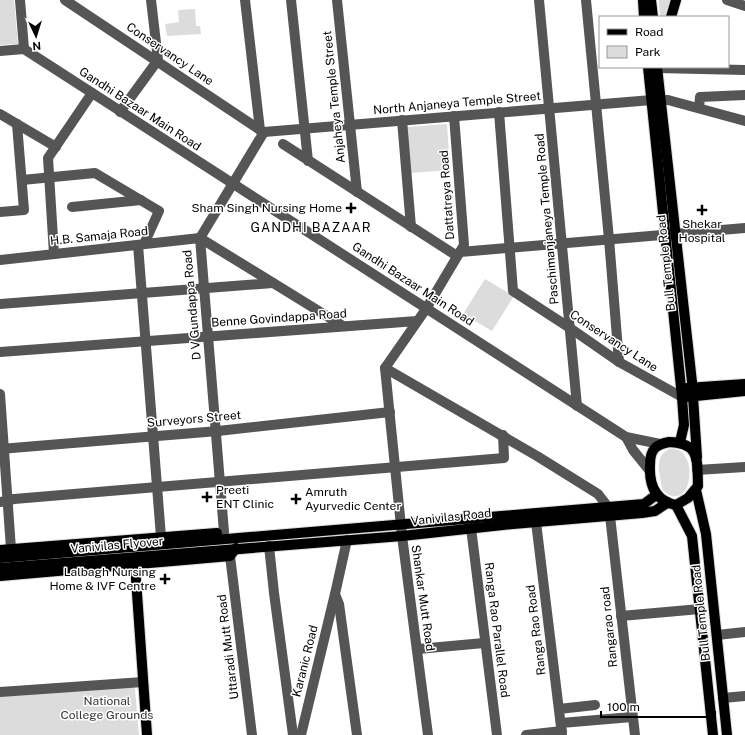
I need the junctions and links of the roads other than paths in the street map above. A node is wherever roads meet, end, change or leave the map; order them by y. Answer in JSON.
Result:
{"nodes":[{"id":1,"x":20,"y":0,"type":"edge"},
{"id":2,"x":65,"y":0,"type":"edge"},
{"id":3,"x":151,"y":0,"type":"edge"},
{"id":4,"x":245,"y":0,"type":"edge"},
{"id":5,"x":291,"y":0,"type":"edge"},
{"id":6,"x":337,"y":0,"type":"edge"},
{"id":7,"x":539,"y":0,"type":"edge"},
{"id":8,"x":586,"y":0,"type":"edge"},
{"id":9,"x":643,"y":0,"type":"edge"},
{"id":10,"x":651,"y":0,"type":"edge"},
{"id":11,"x":676,"y":0,"type":"edge"},
{"id":12,"x":732,"y":1,"type":"edge"},
{"id":13,"x":745,"y":6,"type":"edge"},
{"id":14,"x":644,"y":16,"type":"edge"},
{"id":15,"x":653,"y":16,"type":"edge"},
{"id":16,"x":671,"y":16,"type":"edge"},
{"id":17,"x":24,"y":49,"type":"junction"},
{"id":18,"x":0,"y":51,"type":"edge"},
{"id":19,"x":158,"y":60,"type":"junction"},
{"id":20,"x":654,"y":68,"type":"edge"},
{"id":21,"x":717,"y":68,"type":"edge"},
{"id":22,"x":745,"y":70,"type":"edge"},
{"id":23,"x":92,"y":93,"type":"junction"},
{"id":24,"x":745,"y":95,"type":"edge"},
{"id":25,"x":656,"y":100,"type":"junction"},
{"id":26,"x":596,"y":104,"type":"junction"},
{"id":27,"x":550,"y":108,"type":"junction"},
{"id":28,"x":699,"y":108,"type":"junction"},
{"id":29,"x":120,"y":112,"type":"junction"},
{"id":30,"x":499,"y":112,"type":"junction"},
{"id":31,"x":0,"y":114,"type":"edge"},
{"id":32,"x":454,"y":116,"type":"junction"},
{"id":33,"x":402,"y":120,"type":"junction"},
{"id":34,"x":745,"y":121,"type":"edge"},
{"id":35,"x":17,"y":124,"type":"junction"},
{"id":36,"x":351,"y":124,"type":"junction"},
{"id":37,"x":306,"y":128,"type":"junction"},
{"id":38,"x":262,"y":131,"type":"junction"},
{"id":39,"x":283,"y":144,"type":"dead end"},
{"id":40,"x":56,"y":147,"type":"junction"},
{"id":41,"x":308,"y":161,"type":"junction"},
{"id":42,"x":49,"y":177,"type":"junction"},
{"id":43,"x":22,"y":180,"type":"junction"},
{"id":44,"x":233,"y":184,"type":"junction"},
{"id":45,"x":357,"y":192,"type":"junction"},
{"id":46,"x":142,"y":200,"type":"junction"},
{"id":47,"x":72,"y":207,"type":"dead end"},
{"id":48,"x":0,"y":212,"type":"edge"},
{"id":49,"x":411,"y":226,"type":"junction"},
{"id":50,"x":745,"y":228,"type":"edge"},
{"id":51,"x":676,"y":232,"type":"junction"},
{"id":52,"x":664,"y":234,"type":"junction"},
{"id":53,"x":200,"y":238,"type":"junction"},
{"id":54,"x":609,"y":239,"type":"junction"},
{"id":55,"x":561,"y":243,"type":"junction"},
{"id":56,"x":141,"y":245,"type":"junction"},
{"id":57,"x":510,"y":248,"type":"junction"},
{"id":58,"x":54,"y":254,"type":"junction"},
{"id":59,"x":459,"y":254,"type":"junction"},
{"id":60,"x":0,"y":260,"type":"edge"},
{"id":61,"x":273,"y":283,"type":"junction"},
{"id":62,"x":204,"y":288,"type":"junction"},
{"id":63,"x":142,"y":293,"type":"junction"},
{"id":64,"x":0,"y":304,"type":"edge"},
{"id":65,"x":426,"y":309,"type":"junction"},
{"id":66,"x":417,"y":321,"type":"junction"},
{"id":67,"x":343,"y":326,"type":"junction"},
{"id":68,"x":570,"y":328,"type":"junction"},
{"id":69,"x":208,"y":336,"type":"junction"},
{"id":70,"x":145,"y":341,"type":"junction"},
{"id":71,"x":0,"y":352,"type":"edge"},
{"id":72,"x":619,"y":362,"type":"junction"},
{"id":73,"x":385,"y":368,"type":"junction"},
{"id":74,"x":745,"y":384,"type":"edge"},
{"id":75,"x":745,"y":391,"type":"edge"},
{"id":76,"x":692,"y":392,"type":"junction"},
{"id":77,"x":682,"y":393,"type":"junction"},
{"id":78,"x":0,"y":394,"type":"edge"},
{"id":79,"x":577,"y":406,"type":"junction"},
{"id":80,"x":390,"y":412,"type":"junction"},
{"id":81,"x":216,"y":431,"type":"junction"},
{"id":82,"x":503,"y":435,"type":"junction"},
{"id":83,"x":152,"y":436,"type":"junction"},
{"id":84,"x":626,"y":437,"type":"junction"},
{"id":85,"x":680,"y":442,"type":"junction"},
{"id":86,"x":660,"y":444,"type":"junction"},
{"id":87,"x":3,"y":449,"type":"edge"},
{"id":88,"x":697,"y":457,"type":"junction"},
{"id":89,"x":395,"y":467,"type":"junction"},
{"id":90,"x":745,"y":467,"type":"edge"},
{"id":91,"x":697,"y":470,"type":"junction"},
{"id":92,"x":650,"y":471,"type":"junction"},
{"id":93,"x":220,"y":482,"type":"junction"},
{"id":94,"x":157,"y":486,"type":"junction"},
{"id":95,"x":696,"y":490,"type":"junction"},
{"id":96,"x":656,"y":495,"type":"junction"},
{"id":97,"x":4,"y":502,"type":"edge"},
{"id":98,"x":671,"y":504,"type":"junction"},
{"id":99,"x":609,"y":511,"type":"junction"},
{"id":100,"x":536,"y":522,"type":"junction"},
{"id":101,"x":401,"y":525,"type":"junction"},
{"id":102,"x":471,"y":528,"type":"junction"},
{"id":103,"x":229,"y":535,"type":"junction"},
{"id":104,"x":402,"y":536,"type":"junction"},
{"id":105,"x":161,"y":538,"type":"junction"},
{"id":106,"x":347,"y":540,"type":"junction"},
{"id":107,"x":270,"y":546,"type":"junction"},
{"id":108,"x":12,"y":549,"type":"junction"},
{"id":109,"x":0,"y":550,"type":"edge"},
{"id":110,"x":128,"y":552,"type":"junction"},
{"id":111,"x":233,"y":552,"type":"junction"},
{"id":112,"x":0,"y":558,"type":"edge"},
{"id":113,"x":135,"y":566,"type":"junction"},
{"id":114,"x":0,"y":568,"type":"edge"},
{"id":115,"x":0,"y":576,"type":"edge"},
{"id":116,"x":335,"y":594,"type":"junction"},
{"id":117,"x":700,"y":609,"type":"junction"},
{"id":118,"x":621,"y":616,"type":"junction"},
{"id":119,"x":745,"y":632,"type":"edge"},
{"id":120,"x":717,"y":635,"type":"junction"},
{"id":121,"x":484,"y":643,"type":"junction"},
{"id":122,"x":418,"y":649,"type":"junction"},
{"id":123,"x":143,"y":682,"type":"junction"},
{"id":124,"x":0,"y":692,"type":"edge"},
{"id":125,"x":745,"y":696,"type":"edge"},
{"id":126,"x":723,"y":698,"type":"junction"},
{"id":127,"x":595,"y":705,"type":"dead end"},
{"id":128,"x":559,"y":709,"type":"junction"},
{"id":129,"x":632,"y":717,"type":"junction"},
{"id":130,"x":562,"y":730,"type":"edge"},
{"id":131,"x":146,"y":735,"type":"edge"},
{"id":132,"x":252,"y":735,"type":"edge"},
{"id":133,"x":293,"y":735,"type":"edge"},
{"id":134,"x":301,"y":735,"type":"edge"},
{"id":135,"x":357,"y":735,"type":"edge"},
{"id":136,"x":428,"y":735,"type":"edge"},
{"id":137,"x":497,"y":735,"type":"edge"},
{"id":138,"x":526,"y":735,"type":"edge"},
{"id":139,"x":635,"y":735,"type":"edge"},
{"id":140,"x":713,"y":735,"type":"edge"},
{"id":141,"x":727,"y":735,"type":"edge"}],
"edges":[{"from":1,"to":17,"type":"street"},
{"from":2,"to":19,"type":"street","name":"Conservancy Lane"},
{"from":3,"to":19,"type":"street"},
{"from":4,"to":38,"type":"street"},
{"from":5,"to":37,"type":"street"},
{"from":6,"to":36,"type":"street","name":"Anjaheya Temple Street"},
{"from":7,"to":27,"type":"street","name":"Paschimanjaneya Temple Road"},
{"from":8,"to":26,"type":"street"},
{"from":9,"to":14,"type":"main road"},
{"from":10,"to":15,"type":"main road"},
{"from":11,"to":16,"type":"main road"},
{"from":12,"to":13,"type":"street"},
{"from":17,"to":18,"type":"street"},
{"from":17,"to":23,"type":"street","name":"Gandhi Bazaar Main Road"},
{"from":19,"to":29,"type":"street"},
{"from":19,"to":38,"type":"street","name":"Conservancy Lane"},
{"from":20,"to":21,"type":"street"},
{"from":20,"to":25,"type":"main road","name":"Bull Temple Road"},
{"from":21,"to":22,"type":"street"},
{"from":23,"to":29,"type":"street","name":"Gandhi Bazaar Main Road"},
{"from":23,"to":40,"type":"street"},
{"from":24,"to":28,"type":"street"},
{"from":25,"to":26,"type":"street","name":"North Anjaneya Temple Street"},
{"from":25,"to":28,"type":"street","name":"North Anjaneya Temple Street"},
{"from":25,"to":51,"type":"main road","name":"Bull Temple Road"},
{"from":25,"to":52,"type":"main road","name":"Bull Temple Road"},
{"from":26,"to":27,"type":"street","name":"North Anjaneya Temple Street"},
{"from":26,"to":54,"type":"street"},
{"from":27,"to":30,"type":"street","name":"North Anjaneya Temple Street"},
{"from":27,"to":55,"type":"street","name":"Paschimanjaneya Temple Road"},
{"from":28,"to":34,"type":"street","name":"North Anjaneya Temple Street"},
{"from":29,"to":44,"type":"street","name":"Gandhi Bazaar Main Road"},
{"from":30,"to":32,"type":"street","name":"North Anjaneya Temple Street"},
{"from":30,"to":57,"type":"street"},
{"from":31,"to":35,"type":"street"},
{"from":32,"to":33,"type":"street","name":"North Anjaneya Temple Street"},
{"from":32,"to":59,"type":"street","name":"Dattatreya Road"},
{"from":33,"to":36,"type":"street","name":"North Anjaneya Temple Street"},
{"from":33,"to":49,"type":"street"},
{"from":35,"to":40,"type":"street"},
{"from":35,"to":43,"type":"street"},
{"from":36,"to":37,"type":"street","name":"North Anjaneya Temple Street"},
{"from":36,"to":45,"type":"street","name":"Anjaheya Temple Street"},
{"from":37,"to":38,"type":"street","name":"North Anjaneya Temple Street"},
{"from":37,"to":41,"type":"street"},
{"from":38,"to":44,"type":"street","name":"D V Gundappa Road"},
{"from":39,"to":41,"type":"street"},
{"from":40,"to":42,"type":"street"},
{"from":41,"to":45,"type":"street"},
{"from":42,"to":43,"type":"street"},
{"from":42,"to":46,"type":"street"},
{"from":42,"to":58,"type":"street"},
{"from":43,"to":48,"type":"street"},
{"from":44,"to":53,"type":"street","name":"D V Gundappa Road"},
{"from":44,"to":65,"type":"street","name":"Gandhi Bazaar Main Road"},
{"from":45,"to":49,"type":"street"},
{"from":46,"to":47,"type":"street"},
{"from":46,"to":56,"type":"street"},
{"from":49,"to":59,"type":"street"},
{"from":50,"to":51,"type":"street"},
{"from":51,"to":52,"type":"street"},
{"from":51,"to":76,"type":"main road","name":"Bull Temple Road"},
{"from":52,"to":54,"type":"street"},
{"from":52,"to":77,"type":"main road","name":"Bull Temple Road"},
{"from":53,"to":56,"type":"street","name":"H.B. Samaja Road"},
{"from":53,"to":61,"type":"street"},
{"from":53,"to":62,"type":"street","name":"D V Gundappa Road"},
{"from":54,"to":55,"type":"street"},
{"from":54,"to":72,"type":"street"},
{"from":55,"to":57,"type":"street"},
{"from":55,"to":68,"type":"street","name":"Paschimanjaneya Temple Road"},
{"from":56,"to":58,"type":"street","name":"H.B. Samaja Road"},
{"from":56,"to":63,"type":"street"},
{"from":57,"to":59,"type":"street"},
{"from":57,"to":68,"type":"street","name":"Conservancy Lane"},
{"from":58,"to":60,"type":"street","name":"H.B. Samaja Road"},
{"from":59,"to":65,"type":"street","name":"Dattatreya Road"},
{"from":61,"to":62,"type":"street"},
{"from":61,"to":67,"type":"street"},
{"from":62,"to":63,"type":"street"},
{"from":62,"to":69,"type":"street","name":"D V Gundappa Road"},
{"from":63,"to":64,"type":"street"},
{"from":63,"to":70,"type":"street"},
{"from":65,"to":66,"type":"street"},
{"from":65,"to":79,"type":"street","name":"Gandhi Bazaar Main Road"},
{"from":66,"to":67,"type":"street","name":"Benne Govindappa Road"},
{"from":66,"to":73,"type":"street"},
{"from":67,"to":69,"type":"street","name":"Benne Govindappa Road"},
{"from":68,"to":72,"type":"street","name":"Conservancy Lane"},
{"from":68,"to":79,"type":"street","name":"Paschimanjaneya Temple Road"},
{"from":69,"to":70,"type":"street","name":"Benne Govindappa Road"},
{"from":69,"to":81,"type":"street","name":"D V Gundappa Road"},
{"from":70,"to":71,"type":"street","name":"Benne Govindappa Road"},
{"from":70,"to":83,"type":"street"},
{"from":72,"to":77,"type":"street","name":"Conservancy Lane"},
{"from":73,"to":80,"type":"street","name":"Shankar Mutt Road"},
{"from":73,"to":82,"type":"street"},
{"from":74,"to":76,"type":"main road"},
{"from":75,"to":76,"type":"main road"},
{"from":76,"to":77,"type":"main road"},
{"from":76,"to":88,"type":"main road","name":"Bull Temple Road"},
{"from":77,"to":85,"type":"main road","name":"Bull Temple Road"},
{"from":78,"to":87,"type":"street"},
{"from":79,"to":84,"type":"street","name":"Gandhi Bazaar Main Road"},
{"from":80,"to":81,"type":"street","name":"Surveyors Street"},
{"from":80,"to":89,"type":"street","name":"Shankar Mutt Road"},
{"from":81,"to":83,"type":"street","name":"Surveyors Street"},
{"from":81,"to":93,"type":"street","name":"D V Gundappa Road"},
{"from":82,"to":89,"type":"street"},
{"from":82,"to":99,"type":"street"},
{"from":83,"to":87,"type":"street","name":"Surveyors Street"},
{"from":83,"to":94,"type":"street"},
{"from":84,"to":86,"type":"street"},
{"from":84,"to":92,"type":"street"},
{"from":85,"to":86,"type":"main road"},
{"from":85,"to":88,"type":"main road"},
{"from":86,"to":92,"type":"main road"},
{"from":87,"to":97,"type":"street"},
{"from":88,"to":91,"type":"main road"},
{"from":89,"to":93,"type":"street"},
{"from":89,"to":101,"type":"street","name":"Shankar Mutt Road"},
{"from":90,"to":91,"type":"street"},
{"from":91,"to":95,"type":"main road"},
{"from":92,"to":96,"type":"main road"},
{"from":93,"to":94,"type":"street"},
{"from":93,"to":103,"type":"street","name":"D V Gundappa Road"},
{"from":94,"to":97,"type":"street"},
{"from":94,"to":105,"type":"street"},
{"from":95,"to":98,"type":"main road"},
{"from":95,"to":120,"type":"main road","name":"Bull Temple Road"},
{"from":96,"to":98,"type":"main road"},
{"from":96,"to":99,"type":"main road"},
{"from":97,"to":108,"type":"street"},
{"from":98,"to":99,"type":"main road","name":"Vanivilas Road"},
{"from":98,"to":117,"type":"main road","name":"Bull Temple Road"},
{"from":99,"to":100,"type":"main road","name":"Vanivilas Road"},
{"from":99,"to":101,"type":"main road","name":"Vanivilas Road"},
{"from":99,"to":118,"type":"street","name":"Rangarao road"},
{"from":100,"to":102,"type":"main road","name":"Vanivilas Road"},
{"from":100,"to":128,"type":"street","name":"Ranga Rao Road"},
{"from":101,"to":103,"type":"main road","name":"Vanivilas Road"},
{"from":101,"to":104,"type":"street","name":"Shankar Mutt Road"},
{"from":102,"to":104,"type":"main road","name":"Vanivilas Road"},
{"from":102,"to":121,"type":"street","name":"Ranga Rao Parallel Road"},
{"from":103,"to":105,"type":"main road"},
{"from":103,"to":110,"type":"main road","name":"Vanivilas Flyover"},
{"from":104,"to":106,"type":"main road","name":"Vanivilas Road"},
{"from":104,"to":122,"type":"street","name":"Shankar Mutt Road"},
{"from":105,"to":108,"type":"main road"},
{"from":106,"to":107,"type":"main road","name":"Vanivilas Road"},
{"from":106,"to":116,"type":"street","name":"Karanic Road"},
{"from":107,"to":111,"type":"main road","name":"Vanivilas Road"},
{"from":107,"to":133,"type":"street"},
{"from":108,"to":109,"type":"main road"},
{"from":110,"to":111,"type":"main road","name":"Vanivilas Flyover"},
{"from":110,"to":112,"type":"main road","name":"Vanivilas Flyover"},
{"from":110,"to":114,"type":"main road","name":"Vanivilas Flyover"},
{"from":111,"to":113,"type":"main road"},
{"from":111,"to":132,"type":"street","name":"Uttaradi Mutt Road"},
{"from":113,"to":115,"type":"main road"},
{"from":113,"to":123,"type":"main road"},
{"from":116,"to":134,"type":"street","name":"Karanic Road"},
{"from":116,"to":135,"type":"street","name":"Karanic Road"},
{"from":117,"to":118,"type":"street"},
{"from":117,"to":140,"type":"main road","name":"Bull Temple Road"},
{"from":118,"to":129,"type":"street","name":"Rangarao road"},
{"from":119,"to":120,"type":"street"},
{"from":120,"to":126,"type":"main road","name":"Bull Temple Road"},
{"from":121,"to":122,"type":"street"},
{"from":121,"to":137,"type":"street","name":"Ranga Rao Parallel Road"},
{"from":122,"to":136,"type":"street","name":"Shankar Mutt Road"},
{"from":123,"to":124,"type":"street"},
{"from":123,"to":131,"type":"main road"},
{"from":125,"to":126,"type":"street"},
{"from":126,"to":141,"type":"main road","name":"Bull Temple Road"},
{"from":127,"to":128,"type":"street"},
{"from":128,"to":130,"type":"street","name":"Ranga Rao Road"},
{"from":129,"to":130,"type":"street"},
{"from":129,"to":139,"type":"street","name":"Rangarao road"},
{"from":130,"to":138,"type":"street"}]}
